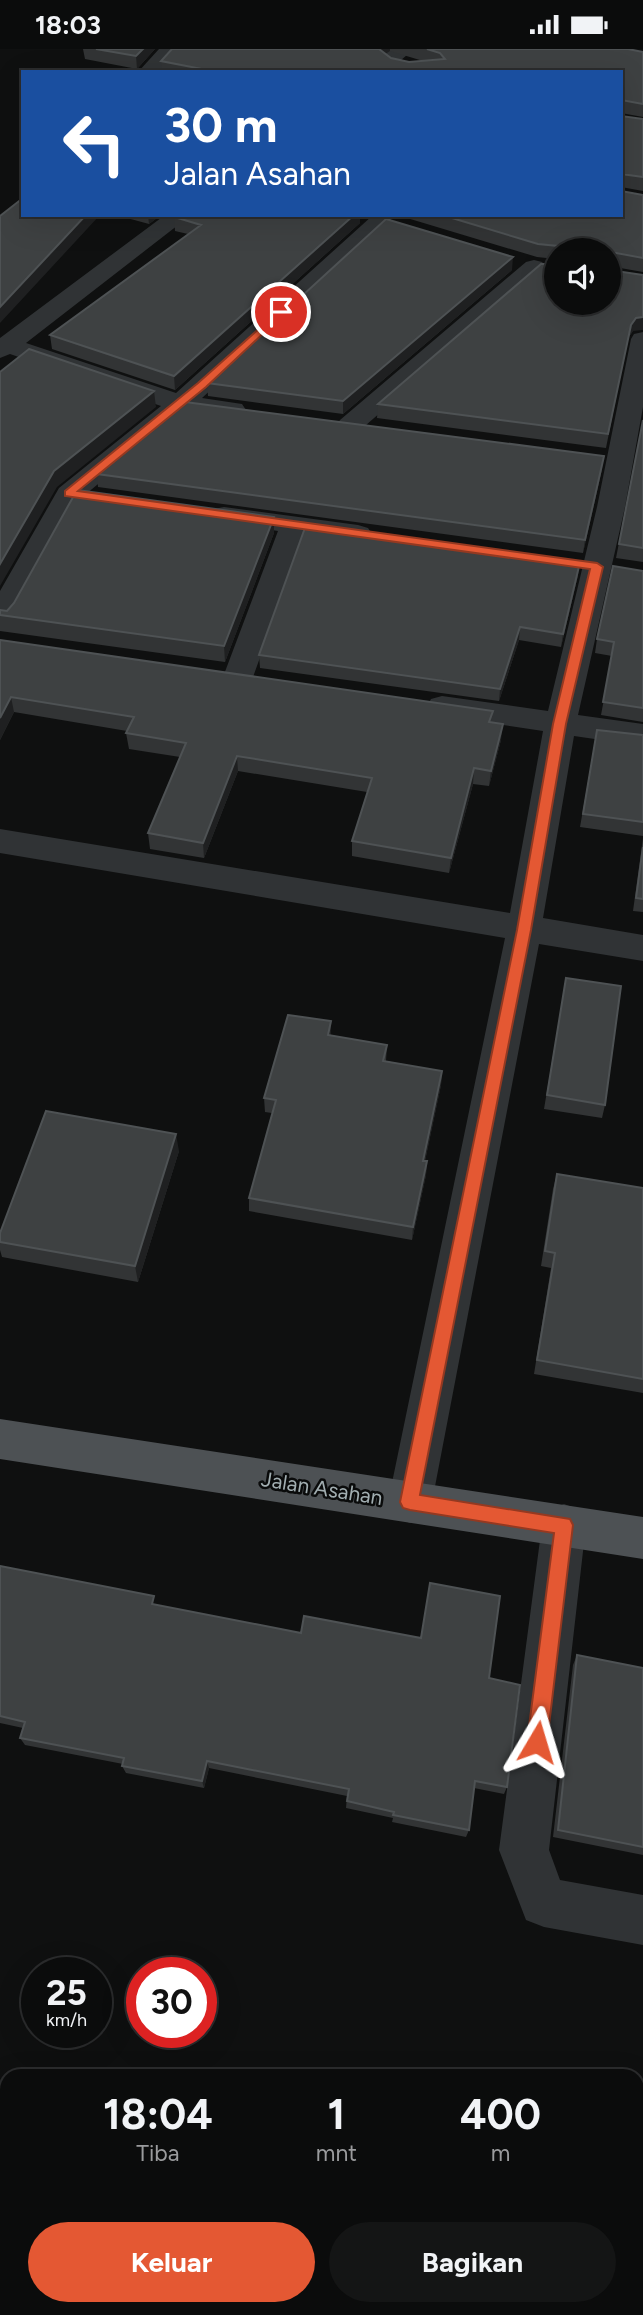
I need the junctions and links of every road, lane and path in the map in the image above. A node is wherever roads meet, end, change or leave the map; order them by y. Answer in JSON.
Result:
{"nodes":[{"id":1,"x":171,"y":49,"type":"edge"},
{"id":2,"x":150,"y":70,"type":"edge"},
{"id":3,"x":177,"y":217,"type":"edge"},
{"id":4,"x":371,"y":218,"type":"edge"},
{"id":5,"x":405,"y":229,"type":"edge"},
{"id":6,"x":509,"y":259,"type":"edge"},
{"id":7,"x":544,"y":268,"type":"edge"},
{"id":8,"x":544,"y":269,"type":"edge"},
{"id":9,"x":643,"y":339,"type":"edge"},
{"id":10,"x":4,"y":347,"type":"edge"},
{"id":11,"x":179,"y":404,"type":"junction"},
{"id":12,"x":258,"y":414,"type":"edge"},
{"id":13,"x":323,"y":422,"type":"edge"},
{"id":14,"x":349,"y":426,"type":"junction"},
{"id":15,"x":390,"y":431,"type":"edge"},
{"id":16,"x":593,"y":457,"type":"edge"},
{"id":17,"x":620,"y":461,"type":"junction"},
{"id":18,"x":69,"y":493,"type":"junction"},
{"id":19,"x":109,"y":499,"type":"edge"},
{"id":20,"x":201,"y":512,"type":"edge"},
{"id":21,"x":294,"y":525,"type":"junction"},
{"id":22,"x":390,"y":538,"type":"edge"},
{"id":23,"x":0,"y":617,"type":"edge"},
{"id":24,"x":238,"y":677,"type":"edge"},
{"id":25,"x":412,"y":702,"type":"edge"},
{"id":26,"x":560,"y":724,"type":"junction"},
{"id":27,"x":643,"y":735,"type":"edge"},
{"id":28,"x":0,"y":841,"type":"edge"},
{"id":29,"x":524,"y":930,"type":"junction"},
{"id":30,"x":643,"y":947,"type":"edge"},
{"id":31,"x":0,"y":1439,"type":"edge"},
{"id":32,"x":410,"y":1502,"type":"junction"},
{"id":33,"x":564,"y":1525,"type":"junction"},
{"id":34,"x":643,"y":1538,"type":"edge"},
{"id":35,"x":643,"y":1920,"type":"edge"}],
"edges":[{"from":1,"to":2,"type":"street"},
{"from":3,"to":10,"type":"street"},
{"from":4,"to":5,"type":"street"},
{"from":4,"to":11,"type":"street"},
{"from":6,"to":7,"type":"street"},
{"from":8,"to":14,"type":"street"},
{"from":9,"to":17,"type":"street"},
{"from":10,"to":11,"type":"street"},
{"from":11,"to":12,"type":"street"},
{"from":11,"to":18,"type":"street"},
{"from":13,"to":14,"type":"street"},
{"from":14,"to":15,"type":"street"},
{"from":16,"to":17,"type":"street"},
{"from":17,"to":26,"type":"street"},
{"from":18,"to":19,"type":"street"},
{"from":18,"to":23,"type":"street"},
{"from":20,"to":21,"type":"street"},
{"from":21,"to":22,"type":"street"},
{"from":21,"to":24,"type":"street"},
{"from":25,"to":26,"type":"street"},
{"from":26,"to":27,"type":"street"},
{"from":26,"to":29,"type":"street"},
{"from":28,"to":29,"type":"street"},
{"from":29,"to":30,"type":"street"},
{"from":29,"to":32,"type":"street"},
{"from":31,"to":32,"type":"main road","name":"Jalan Asahan"},
{"from":32,"to":33,"type":"main road","name":"Jalan Asahan"},
{"from":33,"to":34,"type":"main road","name":"Jalan Asahan"},
{"from":33,"to":35,"type":"street"}]}
